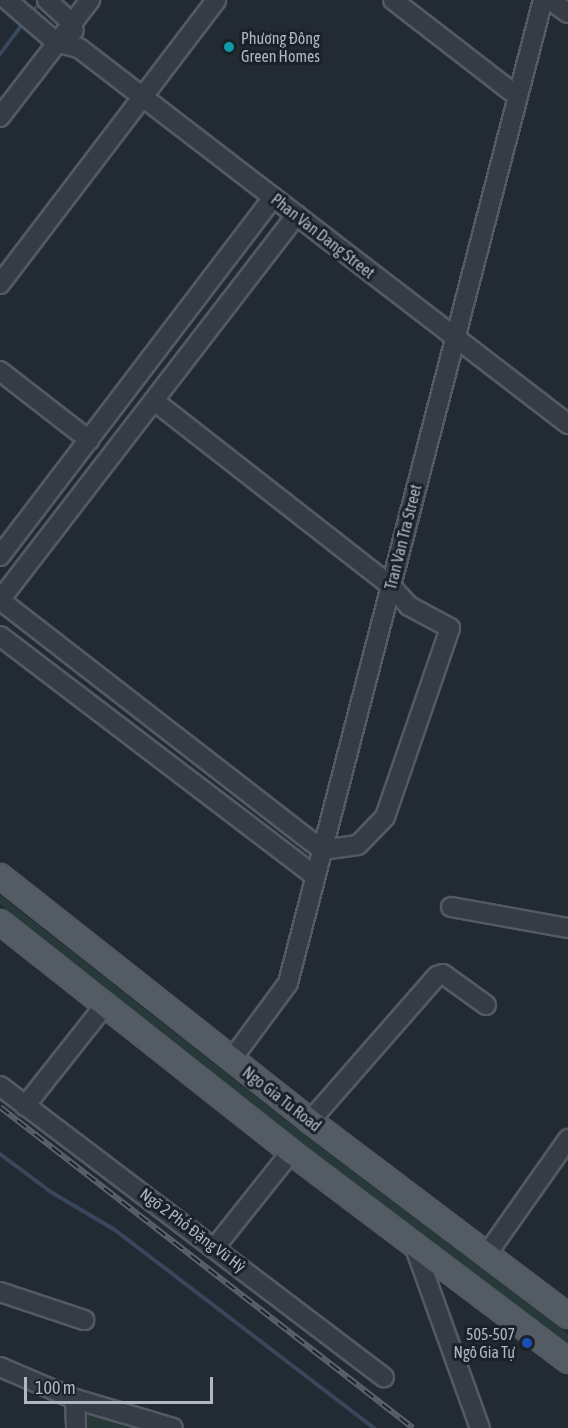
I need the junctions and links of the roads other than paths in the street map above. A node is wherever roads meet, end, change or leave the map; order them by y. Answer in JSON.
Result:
{"nodes":[{"id":1,"x":7,"y":0,"type":"edge"},
{"id":2,"x":90,"y":0,"type":"edge"},
{"id":3,"x":216,"y":0,"type":"edge"},
{"id":4,"x":393,"y":0,"type":"edge"},
{"id":5,"x":543,"y":0,"type":"edge"},
{"id":6,"x":550,"y":0,"type":"edge"},
{"id":7,"x":49,"y":1,"type":"edge"},
{"id":8,"x":568,"y":13,"type":"edge"},
{"id":9,"x":71,"y":21,"type":"junction"},
{"id":10,"x":56,"y":42,"type":"junction"},
{"id":11,"x":79,"y":48,"type":"junction"},
{"id":12,"x":141,"y":96,"type":"junction"},
{"id":13,"x":517,"y":96,"type":"junction"},
{"id":14,"x":0,"y":117,"type":"edge"},
{"id":15,"x":273,"y":197,"type":"junction"},
{"id":16,"x":297,"y":215,"type":"junction"},
{"id":17,"x":0,"y":284,"type":"edge"},
{"id":18,"x":454,"y":336,"type":"junction"},
{"id":19,"x":0,"y":371,"type":"edge"},
{"id":20,"x":154,"y":401,"type":"junction"},
{"id":21,"x":568,"y":424,"type":"edge"},
{"id":22,"x":88,"y":440,"type":"junction"},
{"id":23,"x":0,"y":556,"type":"edge"},
{"id":24,"x":391,"y":586,"type":"junction"},
{"id":25,"x":0,"y":600,"type":"edge"},
{"id":26,"x":0,"y":636,"type":"edge"},
{"id":27,"x":322,"y":850,"type":"junction"},
{"id":28,"x":0,"y":876,"type":"edge"},
{"id":29,"x":315,"y":876,"type":"junction"},
{"id":30,"x":451,"y":907,"type":"dead end"},
{"id":31,"x":0,"y":922,"type":"edge"},
{"id":32,"x":568,"y":928,"type":"edge"},
{"id":33,"x":105,"y":1005,"type":"junction"},
{"id":34,"x":486,"y":1005,"type":"dead end"},
{"id":35,"x":232,"y":1059,"type":"junction"},
{"id":36,"x":0,"y":1086,"type":"edge"},
{"id":37,"x":25,"y":1106,"type":"junction"},
{"id":38,"x":310,"y":1121,"type":"junction"},
{"id":39,"x":568,"y":1139,"type":"edge"},
{"id":40,"x":291,"y":1152,"type":"junction"},
{"id":41,"x":414,"y":1245,"type":"junction"},
{"id":42,"x":216,"y":1246,"type":"junction"},
{"id":43,"x":487,"y":1254,"type":"junction"},
{"id":44,"x":0,"y":1292,"type":"edge"},
{"id":45,"x":567,"y":1312,"type":"edge"},
{"id":46,"x":84,"y":1320,"type":"dead end"},
{"id":47,"x":568,"y":1361,"type":"edge"},
{"id":48,"x":0,"y":1367,"type":"edge"},
{"id":49,"x":384,"y":1378,"type":"dead end"},
{"id":50,"x":75,"y":1399,"type":"junction"},
{"id":51,"x":76,"y":1428,"type":"edge"},
{"id":52,"x":173,"y":1428,"type":"edge"},
{"id":53,"x":480,"y":1428,"type":"edge"}],
"edges":[{"from":1,"to":10,"type":"street","name":"Phan Van Dang Street"},
{"from":2,"to":9,"type":"street"},
{"from":3,"to":12,"type":"street"},
{"from":4,"to":13,"type":"street"},
{"from":5,"to":13,"type":"street","name":"Tran Van Tra Street"},
{"from":6,"to":8,"type":"street"},
{"from":7,"to":9,"type":"street"},
{"from":9,"to":10,"type":"street"},
{"from":9,"to":11,"type":"street"},
{"from":10,"to":11,"type":"street","name":"Phan Van Dang Street"},
{"from":10,"to":14,"type":"street"},
{"from":11,"to":12,"type":"street","name":"Phan Van Dang Street"},
{"from":12,"to":15,"type":"street","name":"Phan Van Dang Street"},
{"from":12,"to":17,"type":"street"},
{"from":13,"to":18,"type":"street","name":"Tran Van Tra Street"},
{"from":15,"to":16,"type":"street","name":"Phan Van Dang Street"},
{"from":15,"to":22,"type":"street"},
{"from":16,"to":18,"type":"street","name":"Phan Van Dang Street"},
{"from":16,"to":20,"type":"street"},
{"from":18,"to":21,"type":"street","name":"Phan Van Dang Street"},
{"from":18,"to":24,"type":"street","name":"Tran Van Tra Street"},
{"from":19,"to":22,"type":"street"},
{"from":20,"to":24,"type":"street"},
{"from":20,"to":25,"type":"street"},
{"from":22,"to":23,"type":"street"},
{"from":24,"to":27,"type":"street","name":"Tran Van Tra Street"},
{"from":24,"to":27,"type":"street"},
{"from":25,"to":27,"type":"street"},
{"from":26,"to":29,"type":"street"},
{"from":27,"to":29,"type":"street","name":"Tran Van Tra Street"},
{"from":28,"to":35,"type":"main road","name":"Ngo Gia Tu Road"},
{"from":29,"to":35,"type":"street","name":"Tran Van Tra Street"},
{"from":30,"to":32,"type":"street"},
{"from":31,"to":33,"type":"main road"},
{"from":33,"to":37,"type":"street"},
{"from":33,"to":40,"type":"main road"},
{"from":34,"to":38,"type":"street"},
{"from":35,"to":38,"type":"main road","name":"Ngo Gia Tu Road"},
{"from":36,"to":37,"type":"street","name":"Ngõ 2 Phố Đặng Vũ Hỷ"},
{"from":37,"to":42,"type":"street","name":"Ngõ 2 Phố Đặng Vũ Hỷ"},
{"from":38,"to":43,"type":"main road","name":"Ngo Gia Tu Road"},
{"from":39,"to":43,"type":"street"},
{"from":40,"to":41,"type":"main road"},
{"from":40,"to":42,"type":"street"},
{"from":41,"to":47,"type":"main road"},
{"from":41,"to":53,"type":"street"},
{"from":42,"to":49,"type":"street","name":"Ngõ 2 Phố Đặng Vũ Hỷ"},
{"from":43,"to":45,"type":"main road","name":"Ngo Gia Tu Road"},
{"from":44,"to":46,"type":"street"},
{"from":48,"to":50,"type":"street"},
{"from":50,"to":51,"type":"street"},
{"from":50,"to":52,"type":"street"}]}
